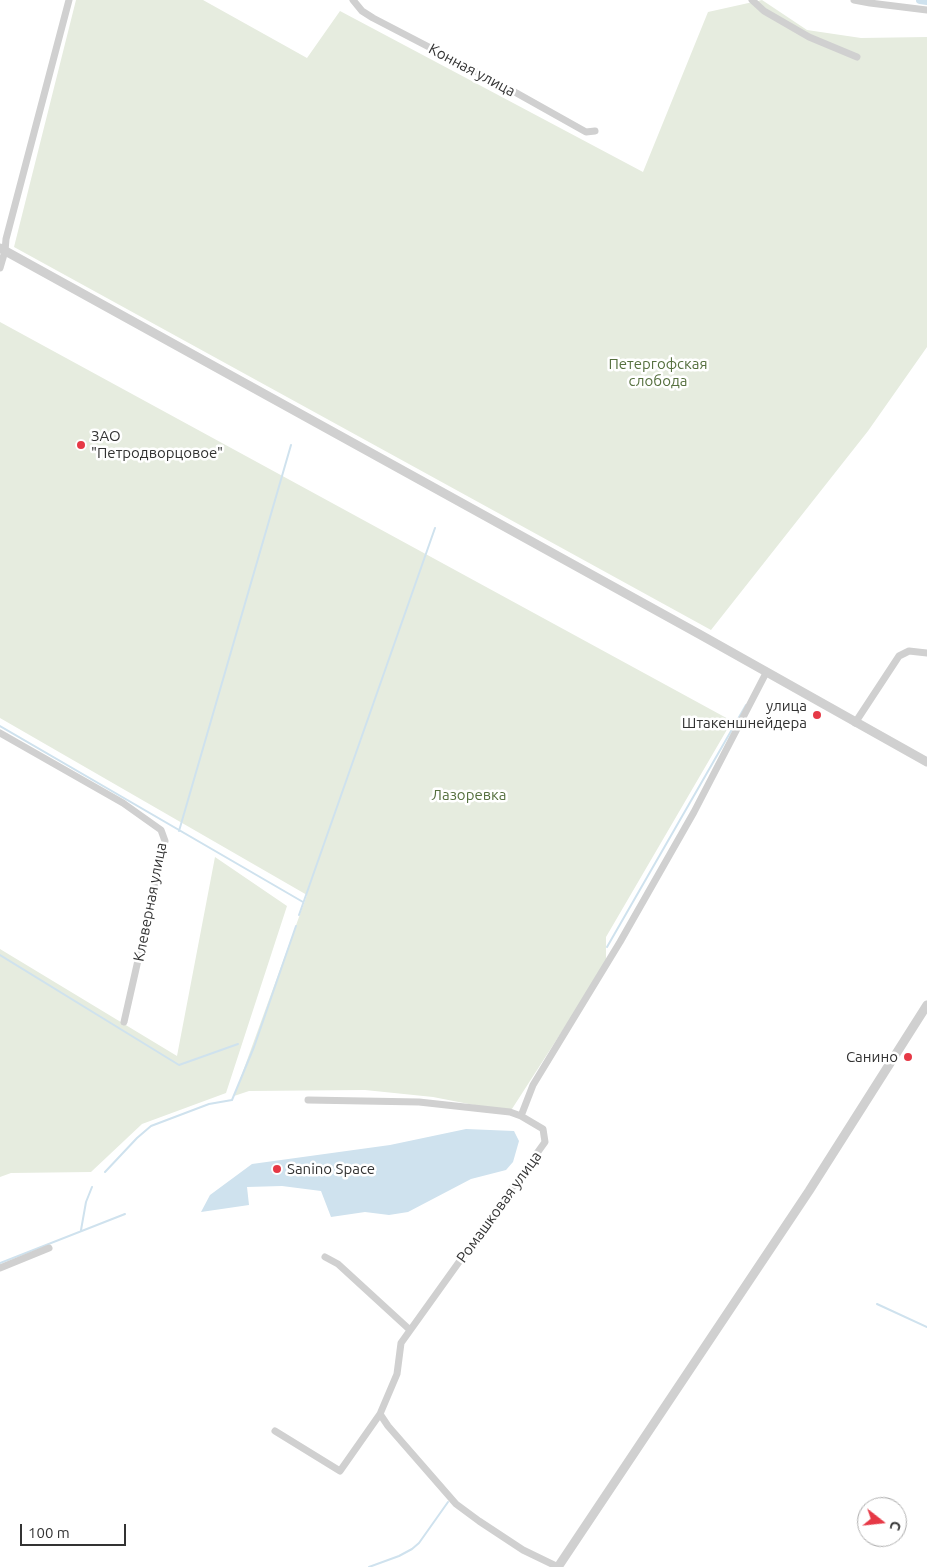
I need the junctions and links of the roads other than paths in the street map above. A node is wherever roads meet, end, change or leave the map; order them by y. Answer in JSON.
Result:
{"nodes":[{"id":1,"x":69,"y":0,"type":"edge"},
{"id":2,"x":353,"y":0,"type":"edge"},
{"id":3,"x":752,"y":0,"type":"edge"},
{"id":4,"x":854,"y":0,"type":"edge"},
{"id":5,"x":927,"y":10,"type":"edge"},
{"id":6,"x":857,"y":57,"type":"dead end"},
{"id":7,"x":595,"y":130,"type":"dead end"},
{"id":8,"x":2,"y":250,"type":"edge"},
{"id":9,"x":0,"y":268,"type":"edge"},
{"id":10,"x":927,"y":653,"type":"edge"},
{"id":11,"x":766,"y":672,"type":"junction"},
{"id":12,"x":855,"y":723,"type":"junction"},
{"id":13,"x":0,"y":733,"type":"edge"},
{"id":14,"x":927,"y":762,"type":"edge"},
{"id":15,"x":927,"y":1005,"type":"edge"},
{"id":16,"x":124,"y":1022,"type":"dead end"},
{"id":17,"x":308,"y":1100,"type":"dead end"},
{"id":18,"x":521,"y":1116,"type":"junction"},
{"id":19,"x":48,"y":1248,"type":"dead end"},
{"id":20,"x":325,"y":1257,"type":"dead end"},
{"id":21,"x":0,"y":1268,"type":"edge"},
{"id":22,"x":410,"y":1330,"type":"junction"},
{"id":23,"x":380,"y":1414,"type":"junction"},
{"id":24,"x":275,"y":1431,"type":"dead end"},
{"id":25,"x":558,"y":1567,"type":"edge"}],
"edges":[{"from":1,"to":8,"type":"street"},
{"from":2,"to":7,"type":"street","name":"Конная улица"},
{"from":3,"to":6,"type":"street"},
{"from":4,"to":5,"type":"street"},
{"from":8,"to":9,"type":"street"},
{"from":8,"to":11,"type":"street"},
{"from":10,"to":12,"type":"street"},
{"from":11,"to":12,"type":"street"},
{"from":11,"to":18,"type":"street"},
{"from":12,"to":14,"type":"street"},
{"from":13,"to":16,"type":"street","name":"Клеверная улица"},
{"from":15,"to":25,"type":"street"},
{"from":17,"to":18,"type":"street","name":"Ромашковая улица"},
{"from":18,"to":22,"type":"street","name":"Ромашковая улица"},
{"from":19,"to":21,"type":"street"},
{"from":20,"to":22,"type":"street"},
{"from":22,"to":23,"type":"street","name":"Ромашковая улица"},
{"from":23,"to":24,"type":"street","name":"Ромашковая улица"},
{"from":23,"to":25,"type":"street"}]}
